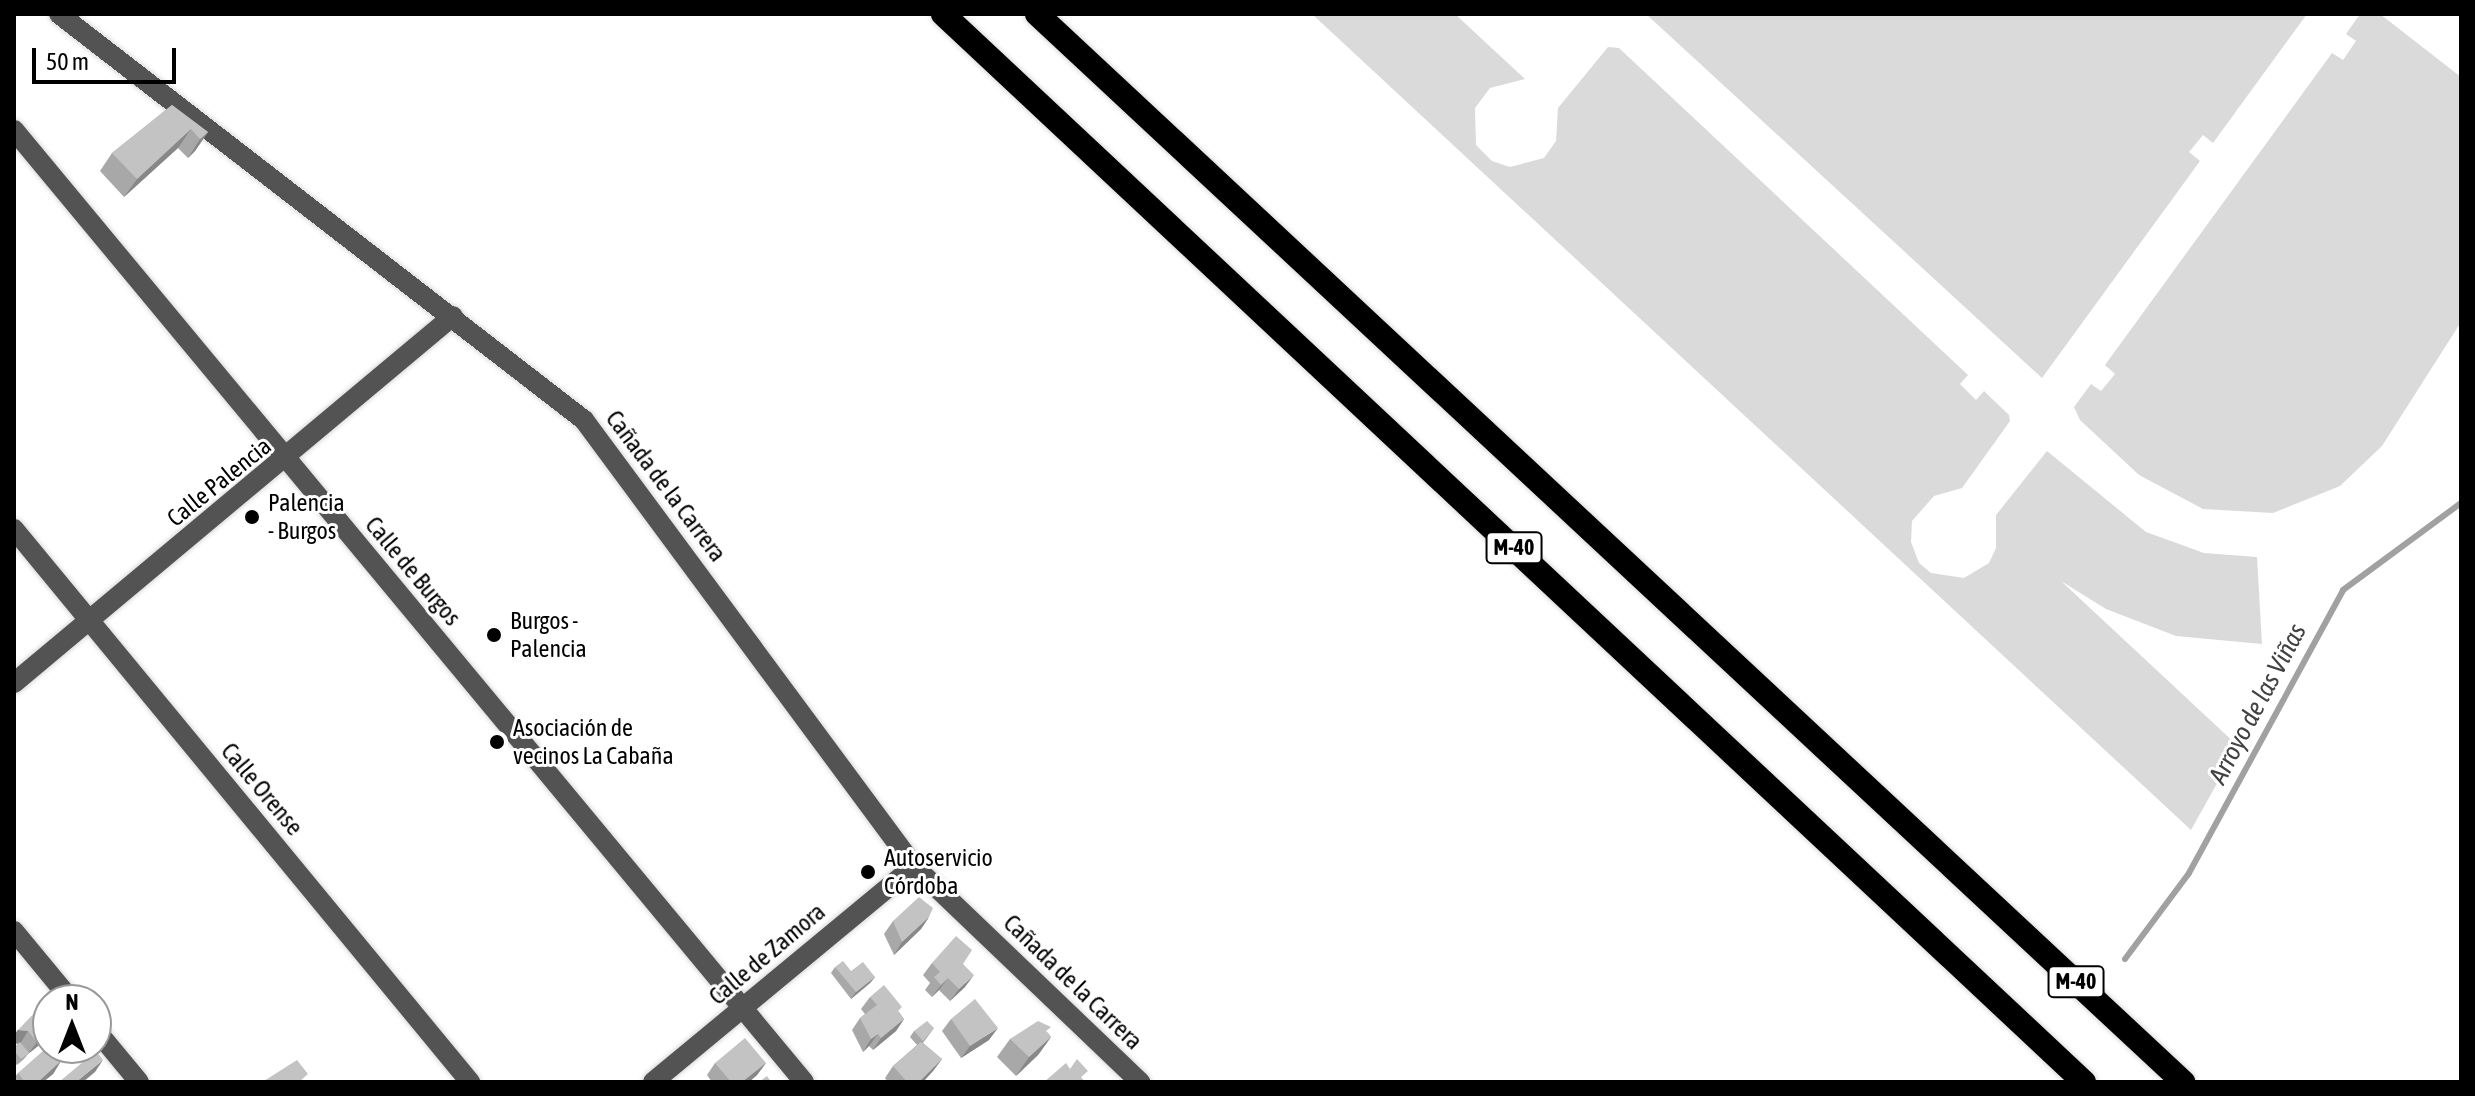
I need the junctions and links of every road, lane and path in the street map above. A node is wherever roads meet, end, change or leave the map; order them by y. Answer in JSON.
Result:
{"nodes":[{"id":1,"x":59,"y":14,"type":"edge"},
{"id":2,"x":943,"y":14,"type":"edge"},
{"id":3,"x":1037,"y":14,"type":"edge"},
{"id":4,"x":14,"y":130,"type":"edge"},
{"id":5,"x":453,"y":316,"type":"junction"},
{"id":6,"x":287,"y":460,"type":"junction"},
{"id":7,"x":14,"y":529,"type":"edge"},
{"id":8,"x":90,"y":621,"type":"junction"},
{"id":9,"x":14,"y":683,"type":"edge"},
{"id":10,"x":914,"y":866,"type":"junction"},
{"id":11,"x":14,"y":931,"type":"edge"},
{"id":12,"x":58,"y":984,"type":"edge"},
{"id":13,"x":742,"y":1008,"type":"junction"},
{"id":14,"x":112,"y":1049,"type":"edge"},
{"id":15,"x":139,"y":1082,"type":"edge"},
{"id":16,"x":470,"y":1082,"type":"edge"},
{"id":17,"x":653,"y":1082,"type":"edge"},
{"id":18,"x":804,"y":1082,"type":"edge"},
{"id":19,"x":1140,"y":1082,"type":"edge"},
{"id":20,"x":2084,"y":1082,"type":"edge"},
{"id":21,"x":2183,"y":1082,"type":"edge"}],
"edges":[{"from":1,"to":5,"type":"street","name":"Cañada de la Carrera"},
{"from":2,"to":20,"type":"highway","number":"M-40"},
{"from":3,"to":21,"type":"highway","number":"M-40"},
{"from":4,"to":6,"type":"street","name":"Calle de Burgos"},
{"from":5,"to":6,"type":"street","name":"Calle Palencia"},
{"from":5,"to":10,"type":"street","name":"Cañada de la Carrera"},
{"from":6,"to":8,"type":"street","name":"Calle Palencia"},
{"from":6,"to":13,"type":"street","name":"Calle de Burgos"},
{"from":7,"to":8,"type":"street","name":"Calle Orense"},
{"from":8,"to":9,"type":"street","name":"Calle Palencia"},
{"from":8,"to":16,"type":"street","name":"Calle Orense"},
{"from":10,"to":13,"type":"street","name":"Calle de Zamora"},
{"from":10,"to":19,"type":"street","name":"Cañada de la Carrera"},
{"from":11,"to":12,"type":"street"},
{"from":13,"to":17,"type":"street","name":"Calle de Zamora"},
{"from":13,"to":18,"type":"street","name":"Calle de Burgos"},
{"from":14,"to":15,"type":"street"}]}
